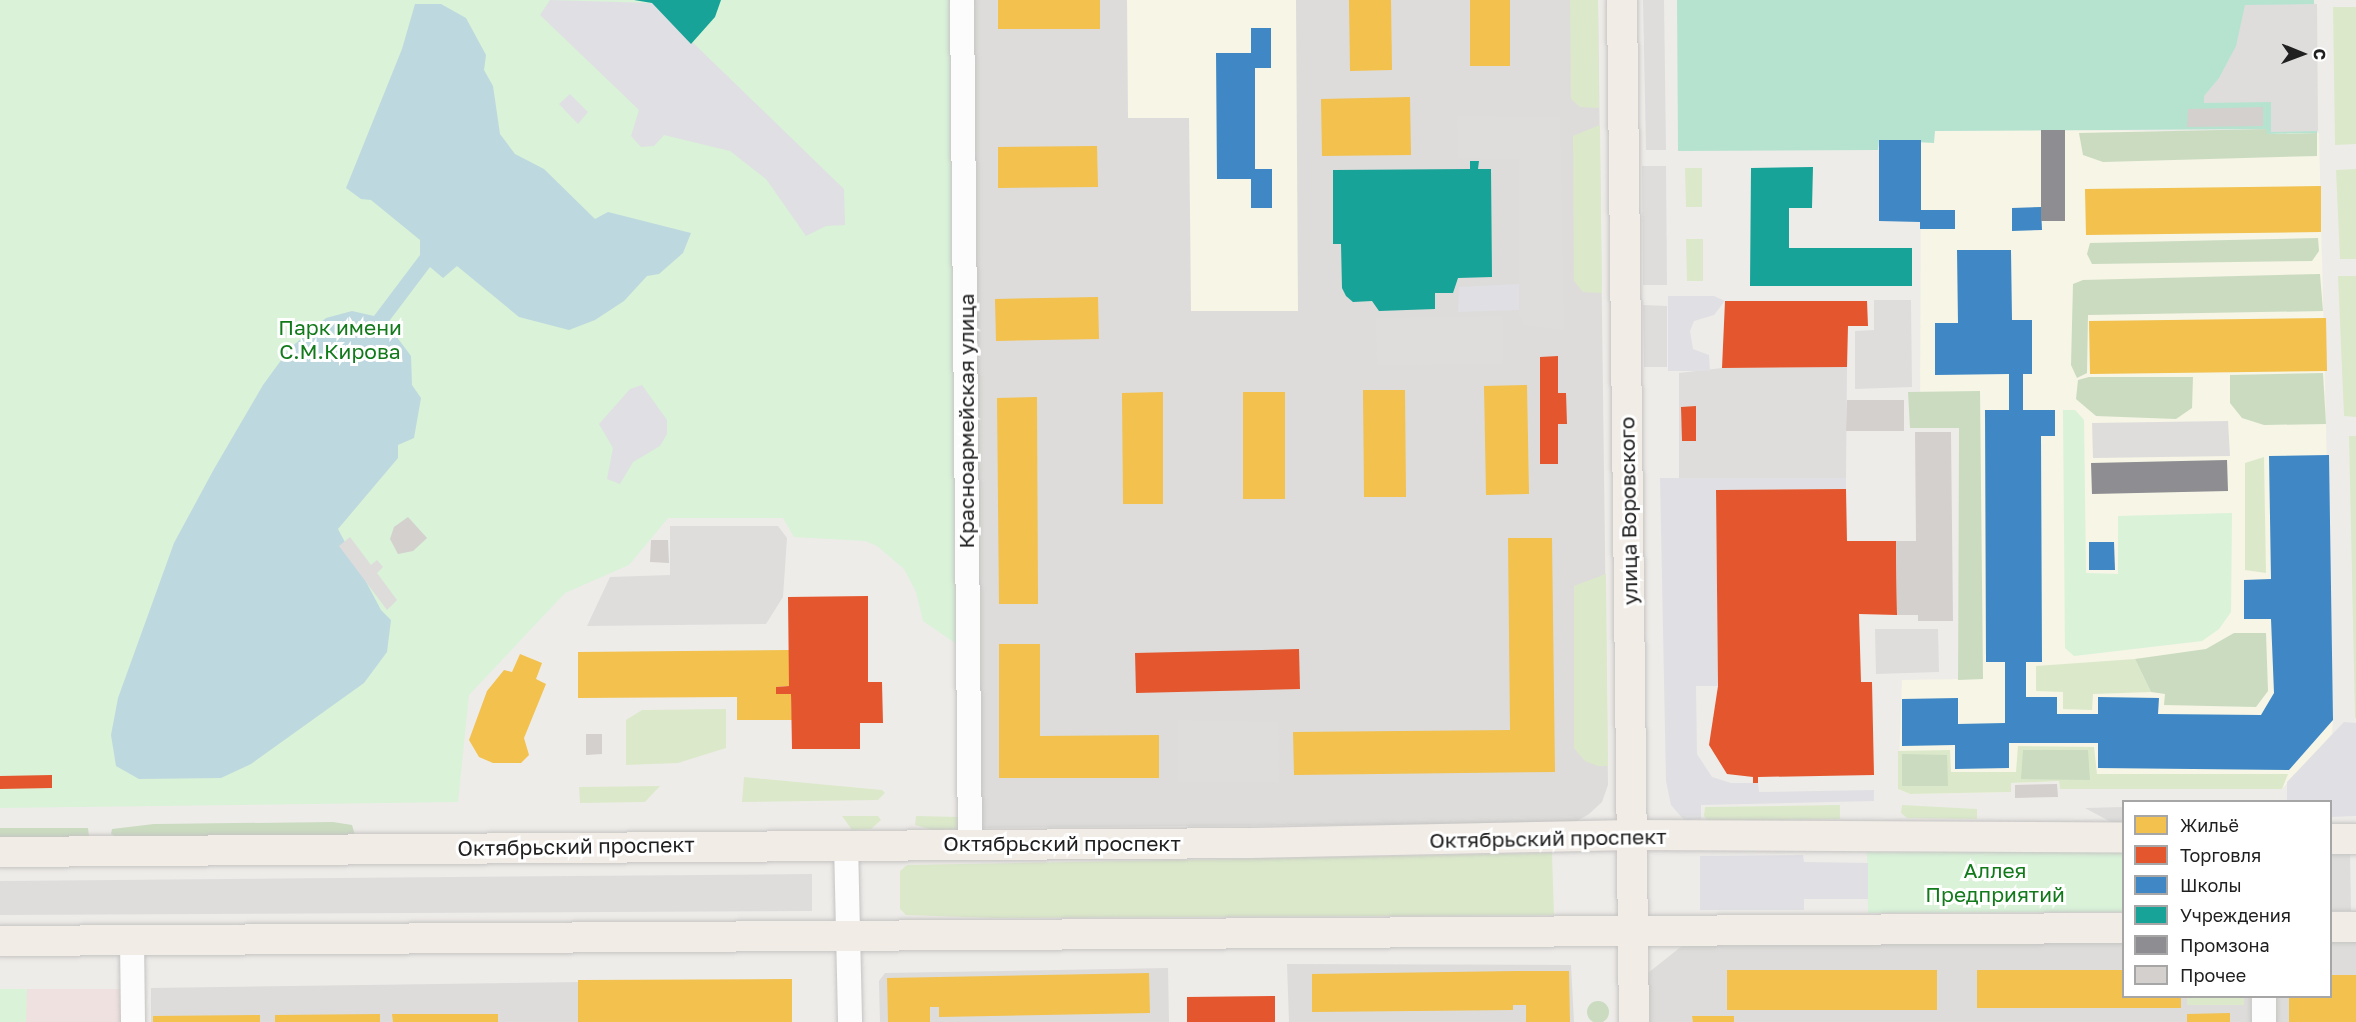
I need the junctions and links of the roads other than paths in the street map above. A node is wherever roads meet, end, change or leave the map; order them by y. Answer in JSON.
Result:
{"nodes":[{"id":1,"x":962,"y":0,"type":"edge"},
{"id":2,"x":1622,"y":0,"type":"edge"},
{"id":3,"x":1632,"y":836,"type":"junction"},
{"id":4,"x":2122,"y":838,"type":"edge"},
{"id":5,"x":2332,"y":839,"type":"edge"},
{"id":6,"x":2356,"y":839,"type":"edge"},
{"id":7,"x":970,"y":842,"type":"junction"},
{"id":8,"x":846,"y":843,"type":"junction"},
{"id":9,"x":0,"y":852,"type":"edge"},
{"id":10,"x":2332,"y":927,"type":"edge"},
{"id":11,"x":2356,"y":927,"type":"edge"},
{"id":12,"x":2122,"y":928,"type":"edge"},
{"id":13,"x":1633,"y":930,"type":"junction"},
{"id":14,"x":848,"y":936,"type":"junction"},
{"id":15,"x":132,"y":940,"type":"junction"},
{"id":16,"x":0,"y":941,"type":"edge"},
{"id":17,"x":2264,"y":998,"type":"edge"},
{"id":18,"x":133,"y":1022,"type":"edge"},
{"id":19,"x":850,"y":1022,"type":"edge"},
{"id":20,"x":1634,"y":1022,"type":"edge"},
{"id":21,"x":2264,"y":1022,"type":"edge"}],
"edges":[{"from":1,"to":7,"type":"street","name":"Красноармейская улица"},
{"from":2,"to":3,"type":"main road","name":"улица Воровского"},
{"from":3,"to":4,"type":"main road","name":"Октябрьский проспект"},
{"from":3,"to":7,"type":"main road","name":"Октябрьский проспект"},
{"from":3,"to":13,"type":"main road","name":"улица Воровского"},
{"from":5,"to":6,"type":"main road"},
{"from":7,"to":8,"type":"main road","name":"Октябрьский проспект"},
{"from":8,"to":9,"type":"main road","name":"Октябрьский проспект"},
{"from":8,"to":14,"type":"street"},
{"from":10,"to":11,"type":"main road"},
{"from":12,"to":13,"type":"main road"},
{"from":13,"to":14,"type":"main road"},
{"from":13,"to":20,"type":"main road","name":"улица Воровского"},
{"from":14,"to":15,"type":"main road"},
{"from":14,"to":19,"type":"street"},
{"from":15,"to":16,"type":"main road"},
{"from":15,"to":18,"type":"street"},
{"from":17,"to":21,"type":"street"}]}
